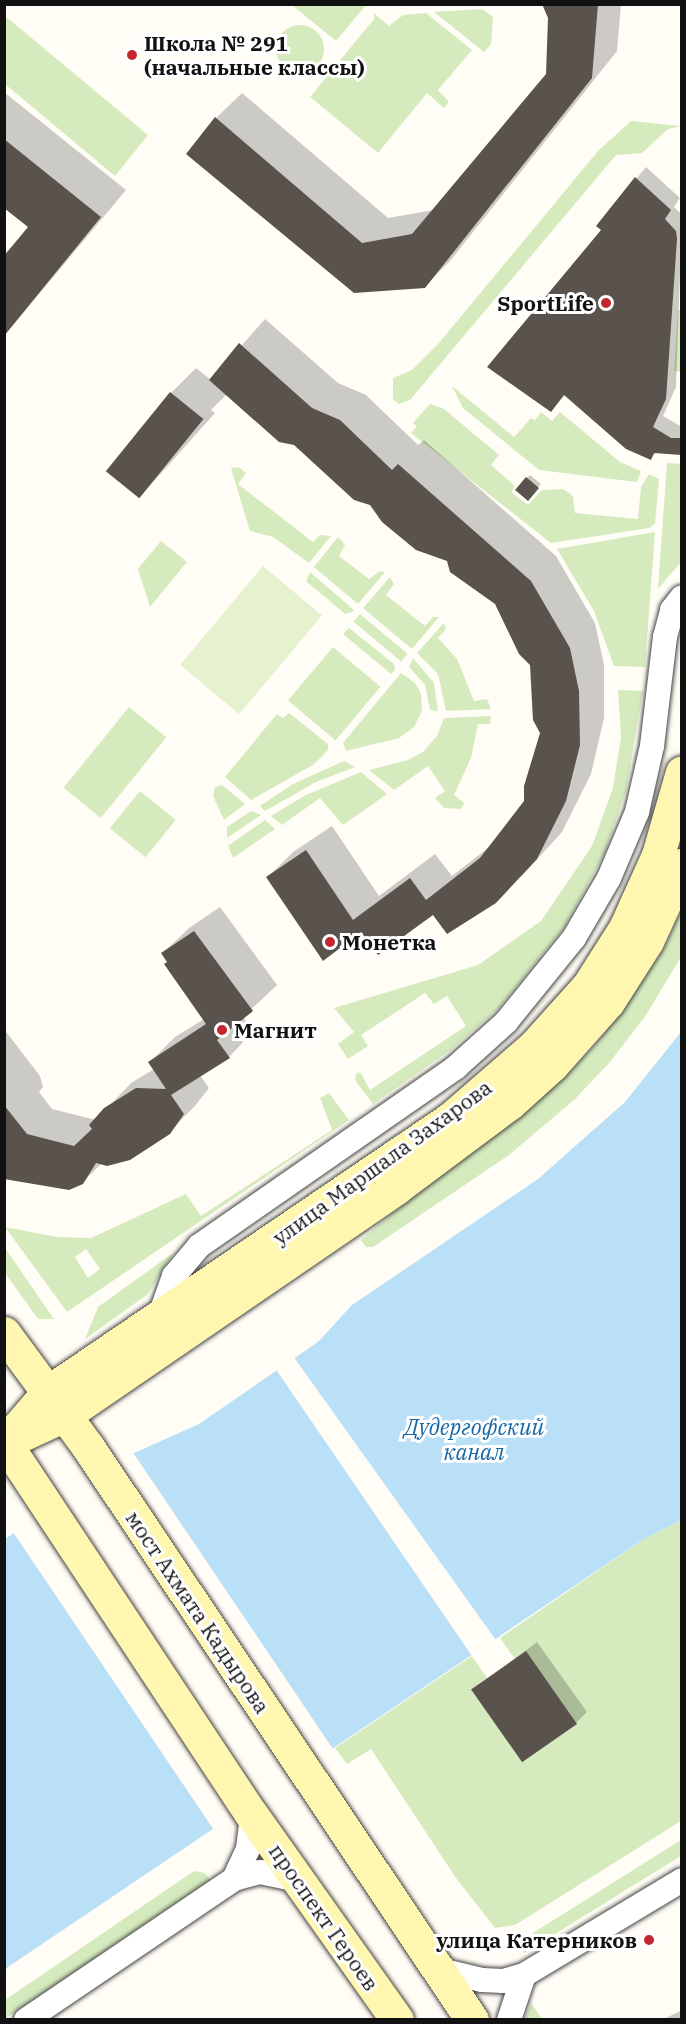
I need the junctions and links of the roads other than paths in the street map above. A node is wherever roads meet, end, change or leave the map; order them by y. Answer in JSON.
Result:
{"nodes":[{"id":1,"x":681,"y":597,"type":"edge"},
{"id":2,"x":681,"y":772,"type":"edge"},
{"id":3,"x":681,"y":865,"type":"edge"},
{"id":4,"x":159,"y":1318,"type":"junction"},
{"id":5,"x":4,"y":1334,"type":"edge"},
{"id":6,"x":57,"y":1403,"type":"junction"},
{"id":7,"x":5,"y":1442,"type":"edge"},
{"id":8,"x":252,"y":1815,"type":"junction"},
{"id":9,"x":234,"y":1879,"type":"junction"},
{"id":10,"x":298,"y":1880,"type":"junction"},
{"id":11,"x":681,"y":1880,"type":"edge"},
{"id":12,"x":440,"y":1970,"type":"junction"},
{"id":13,"x":524,"y":1975,"type":"junction"},
{"id":14,"x":26,"y":2019,"type":"edge"},
{"id":15,"x":397,"y":2019,"type":"edge"},
{"id":16,"x":472,"y":2019,"type":"edge"},
{"id":17,"x":509,"y":2019,"type":"edge"}],
"edges":[{"from":1,"to":4,"type":"street"},
{"from":2,"to":4,"type":"street","name":"улица Маршала Захарова"},
{"from":3,"to":6,"type":"street","name":"улица Маршала Захарова"},
{"from":4,"to":6,"type":"street","name":"улица Маршала Захарова"},
{"from":5,"to":6,"type":"street"},
{"from":6,"to":7,"type":"street","name":"улица Маршала Захарова"},
{"from":6,"to":12,"type":"street","name":"мост Ахмата Кадырова"},
{"from":7,"to":8,"type":"street"},
{"from":8,"to":9,"type":"street"},
{"from":8,"to":10,"type":"street","name":"проспект Героев"},
{"from":9,"to":10,"type":"street"},
{"from":9,"to":14,"type":"street"},
{"from":10,"to":15,"type":"street","name":"проспект Героев"},
{"from":11,"to":13,"type":"street"},
{"from":12,"to":13,"type":"street"},
{"from":12,"to":16,"type":"street"},
{"from":13,"to":17,"type":"street"}]}
